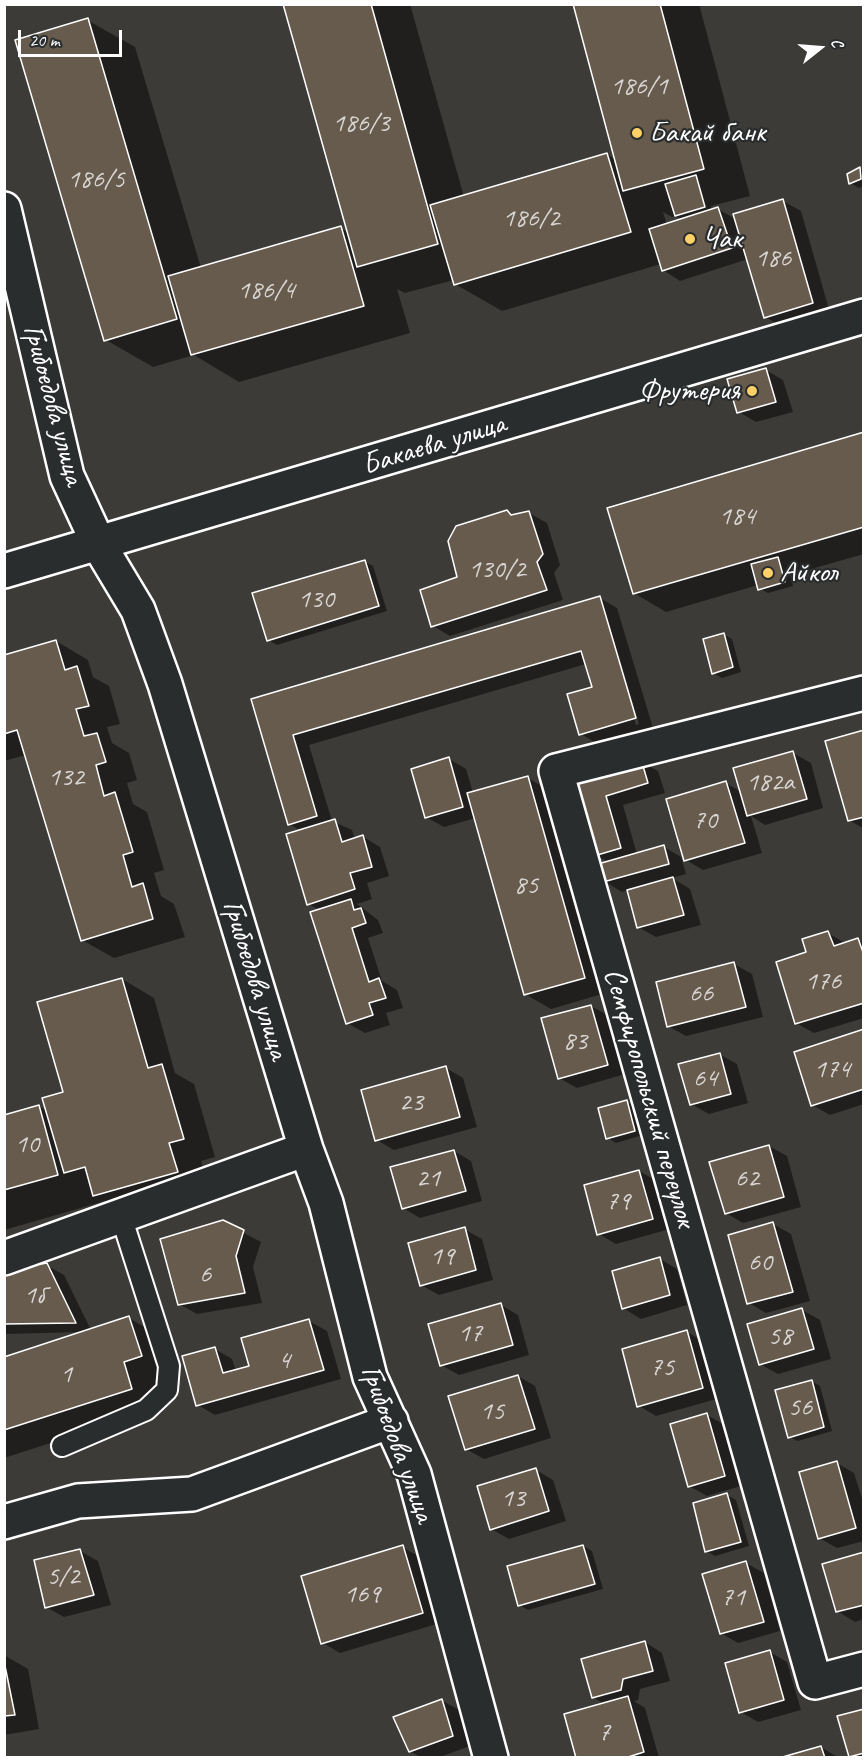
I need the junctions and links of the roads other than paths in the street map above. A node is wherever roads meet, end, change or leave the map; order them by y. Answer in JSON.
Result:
{"nodes":[{"id":1,"x":4,"y":209,"type":"edge"},
{"id":2,"x":864,"y":316,"type":"edge"},
{"id":3,"x":99,"y":545,"type":"junction"},
{"id":4,"x":4,"y":571,"type":"edge"},
{"id":5,"x":864,"y":693,"type":"edge"},
{"id":6,"x":306,"y":1149,"type":"junction"},
{"id":7,"x":121,"y":1216,"type":"junction"},
{"id":8,"x":4,"y":1258,"type":"edge"},
{"id":9,"x":391,"y":1421,"type":"junction"},
{"id":10,"x":62,"y":1446,"type":"dead end"},
{"id":11,"x":4,"y":1522,"type":"edge"},
{"id":12,"x":864,"y":1669,"type":"edge"},
{"id":13,"x":491,"y":1758,"type":"edge"}],
"edges":[{"from":1,"to":3,"type":"street","name":"Грибоедова улица"},
{"from":2,"to":3,"type":"street","name":"Бакаева улица"},
{"from":3,"to":4,"type":"street","name":"Бакаева улица"},
{"from":3,"to":6,"type":"street","name":"Грибоедова улица"},
{"from":5,"to":12,"type":"street","name":"Семфиропольский переулок"},
{"from":6,"to":7,"type":"street"},
{"from":6,"to":9,"type":"street","name":"Грибоедова улица"},
{"from":7,"to":8,"type":"street"},
{"from":7,"to":10,"type":"lane"},
{"from":9,"to":11,"type":"street"},
{"from":9,"to":13,"type":"street","name":"Грибоедова улица"}]}
